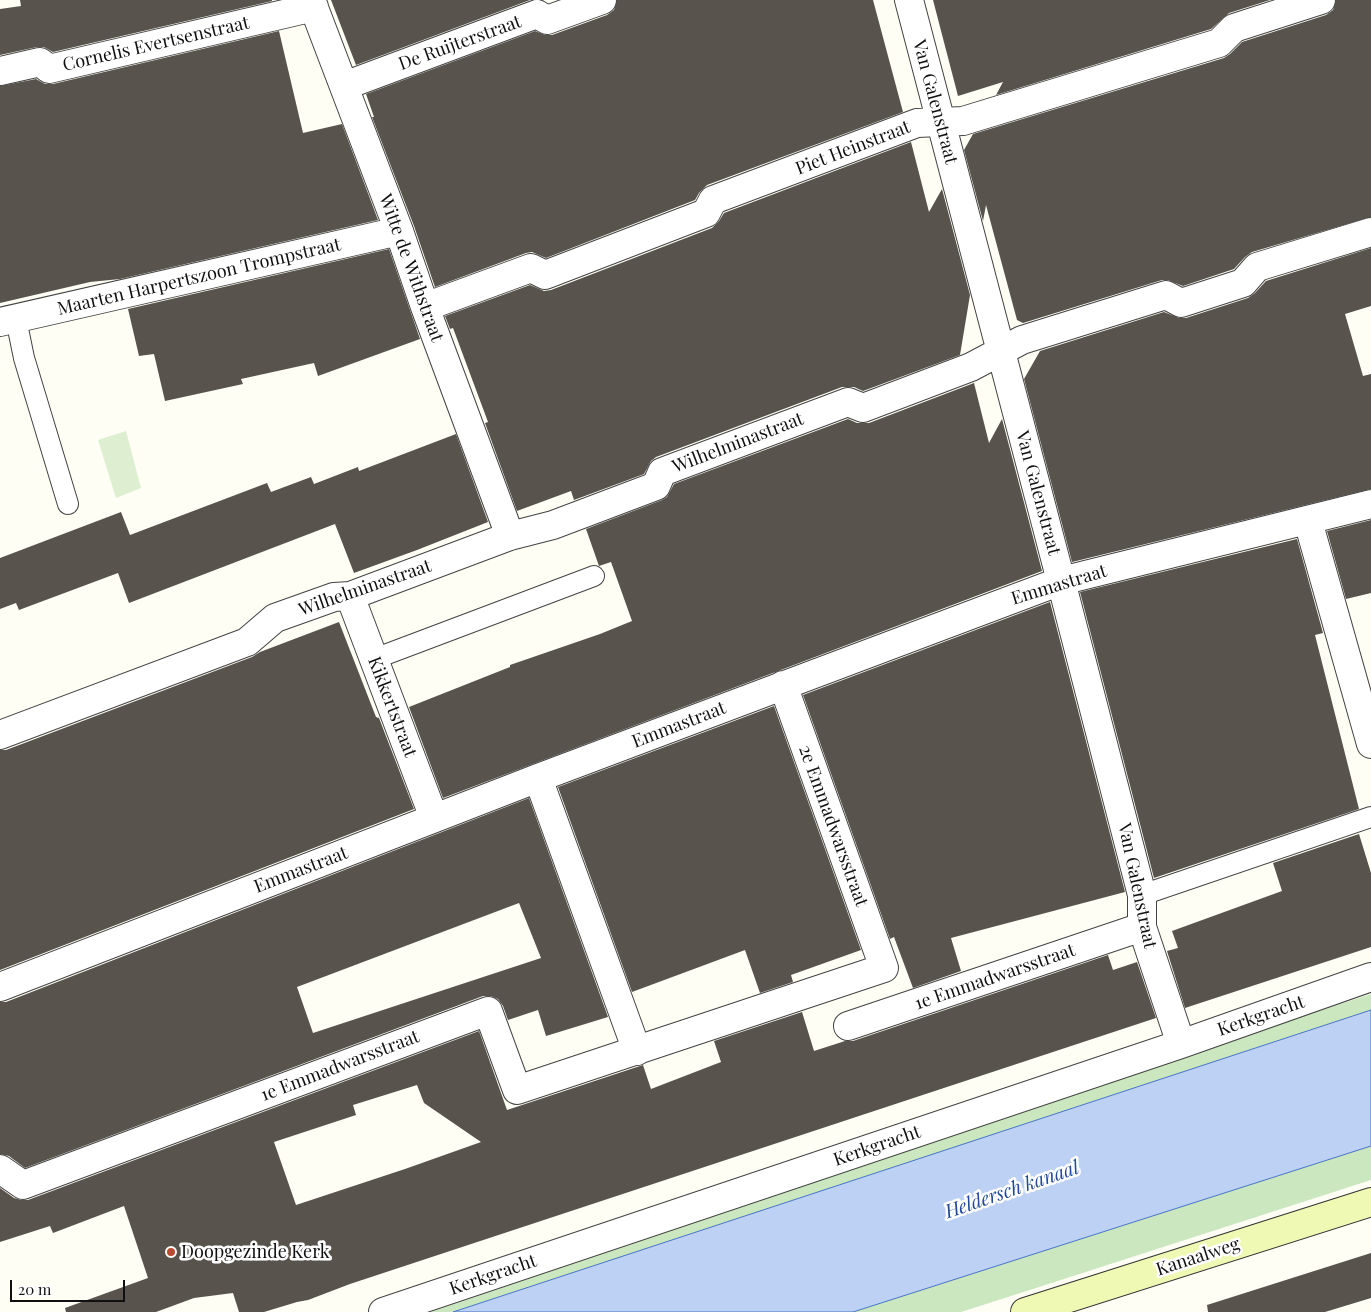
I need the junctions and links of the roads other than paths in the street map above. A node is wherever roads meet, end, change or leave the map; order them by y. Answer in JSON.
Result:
{"nodes":[{"id":1,"x":602,"y":0,"type":"edge"},
{"id":2,"x":909,"y":0,"type":"edge"},
{"id":3,"x":1321,"y":0,"type":"edge"},
{"id":4,"x":312,"y":3,"type":"edge"},
{"id":5,"x":0,"y":71,"type":"edge"},
{"id":6,"x":344,"y":86,"type":"junction"},
{"id":7,"x":941,"y":122,"type":"junction"},
{"id":8,"x":399,"y":231,"type":"junction"},
{"id":9,"x":1371,"y":232,"type":"edge"},
{"id":10,"x":425,"y":308,"type":"junction"},
{"id":11,"x":8,"y":321,"type":"edge"},
{"id":12,"x":1001,"y":351,"type":"junction"},
{"id":13,"x":68,"y":504,"type":"dead end"},
{"id":14,"x":1371,"y":504,"type":"edge"},
{"id":15,"x":1308,"y":521,"type":"junction"},
{"id":16,"x":510,"y":536,"type":"junction"},
{"id":17,"x":594,"y":576,"type":"dead end"},
{"id":18,"x":1061,"y":581,"type":"junction"},
{"id":19,"x":350,"y":596,"type":"junction"},
{"id":20,"x":374,"y":659,"type":"junction"},
{"id":21,"x":783,"y":685,"type":"junction"},
{"id":22,"x":0,"y":735,"type":"edge"},
{"id":23,"x":1371,"y":744,"type":"edge"},
{"id":24,"x":538,"y":778,"type":"junction"},
{"id":25,"x":1371,"y":817,"type":"edge"},
{"id":26,"x":434,"y":818,"type":"junction"},
{"id":27,"x":1142,"y":895,"type":"junction"},
{"id":28,"x":1142,"y":927,"type":"junction"},
{"id":29,"x":884,"y":968,"type":"joint"},
{"id":30,"x":1371,"y":977,"type":"edge"},
{"id":31,"x":0,"y":987,"type":"edge"},
{"id":32,"x":848,"y":1026,"type":"dead end"},
{"id":33,"x":1182,"y":1044,"type":"junction"},
{"id":34,"x":637,"y":1051,"type":"junction"},
{"id":35,"x":0,"y":1169,"type":"edge"},
{"id":36,"x":1371,"y":1202,"type":"edge"},
{"id":37,"x":383,"y":1312,"type":"edge"},
{"id":38,"x":1025,"y":1312,"type":"edge"}],
"edges":[{"from":1,"to":6,"type":"street","name":"De Ruijterstraat"},
{"from":2,"to":7,"type":"street","name":"Van Galenstraat"},
{"from":3,"to":7,"type":"street","name":"Piet Heinstraat"},
{"from":4,"to":5,"type":"street","name":"Cornelis Evertsenstraat"},
{"from":4,"to":6,"type":"street","name":"Witte de Withstraat"},
{"from":6,"to":8,"type":"street","name":"Witte de Withstraat"},
{"from":7,"to":10,"type":"street","name":"Piet Heinstraat"},
{"from":7,"to":12,"type":"street","name":"Van Galenstraat"},
{"from":8,"to":10,"type":"street","name":"Witte de Withstraat"},
{"from":8,"to":11,"type":"street","name":"Maarten Harpertszoon Trompstraat"},
{"from":9,"to":12,"type":"street","name":"Wilhelminastraat"},
{"from":10,"to":16,"type":"street","name":"Witte de Withstraat"},
{"from":11,"to":13,"type":"lane"},
{"from":12,"to":16,"type":"street","name":"Wilhelminastraat"},
{"from":12,"to":18,"type":"street","name":"Van Galenstraat"},
{"from":14,"to":15,"type":"street","name":"Emmastraat"},
{"from":15,"to":18,"type":"street","name":"Emmastraat"},
{"from":15,"to":23,"type":"street"},
{"from":16,"to":19,"type":"street","name":"Wilhelminastraat"},
{"from":17,"to":20,"type":"lane"},
{"from":18,"to":21,"type":"street","name":"Emmastraat"},
{"from":18,"to":27,"type":"street","name":"Van Galenstraat"},
{"from":19,"to":20,"type":"street","name":"Kikkertstraat"},
{"from":19,"to":22,"type":"street","name":"Wilhelminastraat"},
{"from":20,"to":26,"type":"street","name":"Kikkertstraat"},
{"from":21,"to":24,"type":"street","name":"Emmastraat"},
{"from":21,"to":29,"type":"street","name":"2e Emmadwarsstraat"},
{"from":24,"to":26,"type":"street","name":"Emmastraat"},
{"from":24,"to":34,"type":"street"},
{"from":25,"to":27,"type":"lane"},
{"from":26,"to":31,"type":"street","name":"Emmastraat"},
{"from":27,"to":28,"type":"street","name":"Van Galenstraat"},
{"from":28,"to":32,"type":"street","name":"1e Emmadwarsstraat"},
{"from":28,"to":33,"type":"street","name":"Van Galenstraat"},
{"from":29,"to":34,"type":"street","name":"1e Emmadwarsstraat"},
{"from":30,"to":33,"type":"street","name":"Kerkgracht"},
{"from":33,"to":37,"type":"street","name":"Kerkgracht"},
{"from":34,"to":35,"type":"street","name":"1e Emmadwarsstraat"},
{"from":36,"to":38,"type":"street","name":"Kanaalweg"}]}
